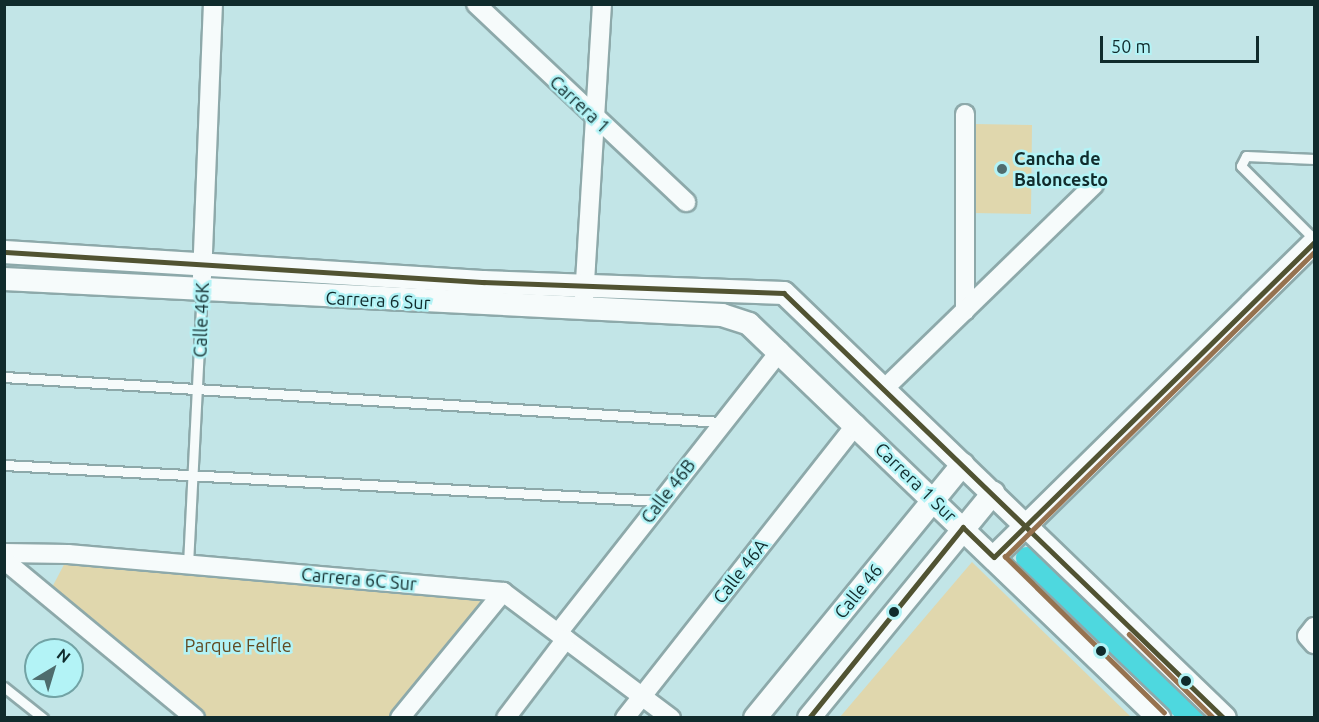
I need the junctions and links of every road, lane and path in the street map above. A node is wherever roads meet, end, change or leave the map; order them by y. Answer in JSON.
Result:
{"nodes":[{"id":1,"x":213,"y":4,"type":"edge"},
{"id":2,"x":476,"y":4,"type":"edge"},
{"id":3,"x":602,"y":4,"type":"edge"},
{"id":4,"x":965,"y":114,"type":"dead end"},
{"id":5,"x":596,"y":121,"type":"junction"},
{"id":6,"x":1314,"y":159,"type":"edge"},
{"id":7,"x":1094,"y":185,"type":"dead end"},
{"id":8,"x":686,"y":202,"type":"dead end"},
{"id":9,"x":1314,"y":240,"type":"edge"},
{"id":10,"x":4,"y":252,"type":"edge"},
{"id":11,"x":202,"y":262,"type":"junction"},
{"id":12,"x":4,"y":279,"type":"edge"},
{"id":13,"x":585,"y":288,"type":"junction"},
{"id":14,"x":202,"y":291,"type":"junction"},
{"id":15,"x":583,"y":311,"type":"junction"},
{"id":16,"x":965,"y":311,"type":"junction"},
{"id":17,"x":749,"y":324,"type":"joint"},
{"id":18,"x":780,"y":351,"type":"junction"},
{"id":19,"x":4,"y":377,"type":"edge"},
{"id":20,"x":199,"y":388,"type":"junction"},
{"id":21,"x":884,"y":389,"type":"junction"},
{"id":22,"x":722,"y":422,"type":"junction"},
{"id":23,"x":856,"y":424,"type":"junction"},
{"id":24,"x":963,"y":464,"type":"junction"},
{"id":25,"x":4,"y":465,"type":"edge"},
{"id":26,"x":195,"y":473,"type":"junction"},
{"id":27,"x":993,"y":493,"type":"junction"},
{"id":28,"x":933,"y":499,"type":"junction"},
{"id":29,"x":660,"y":501,"type":"junction"},
{"id":30,"x":1026,"y":525,"type":"junction"},
{"id":31,"x":963,"y":527,"type":"junction"},
{"id":32,"x":4,"y":553,"type":"edge"},
{"id":33,"x":994,"y":557,"type":"junction"},
{"id":34,"x":4,"y":560,"type":"edge"},
{"id":35,"x":188,"y":564,"type":"junction"},
{"id":36,"x":503,"y":592,"type":"junction"},
{"id":37,"x":562,"y":636,"type":"junction"},
{"id":38,"x":4,"y":687,"type":"edge"},
{"id":39,"x":643,"y":695,"type":"junction"},
{"id":40,"x":43,"y":717,"type":"edge"},
{"id":41,"x":195,"y":717,"type":"edge"},
{"id":42,"x":400,"y":717,"type":"edge"},
{"id":43,"x":506,"y":717,"type":"edge"},
{"id":44,"x":625,"y":717,"type":"edge"},
{"id":45,"x":671,"y":717,"type":"edge"},
{"id":46,"x":755,"y":717,"type":"edge"},
{"id":47,"x":809,"y":717,"type":"edge"},
{"id":48,"x":1159,"y":717,"type":"edge"},
{"id":49,"x":1225,"y":717,"type":"edge"}],
"edges":[{"from":1,"to":11,"type":"street","name":"Calle 46K"},
{"from":2,"to":5,"type":"street","name":"Carrera 1"},
{"from":3,"to":5,"type":"street"},
{"from":4,"to":16,"type":"street"},
{"from":5,"to":8,"type":"street","name":"Carrera 1"},
{"from":5,"to":13,"type":"street"},
{"from":6,"to":9,"type":"lane"},
{"from":7,"to":16,"type":"street"},
{"from":9,"to":30,"type":"street"},
{"from":10,"to":11,"type":"street","name":"Carrera 6 Sur"},
{"from":11,"to":13,"type":"street","name":"Carrera 6 Sur"},
{"from":11,"to":14,"type":"street","name":"Calle 46K"},
{"from":12,"to":14,"type":"street","name":"Carrera 6 Sur"},
{"from":13,"to":15,"type":"street"},
{"from":13,"to":21,"type":"street","name":"Carrera 6 Sur"},
{"from":14,"to":15,"type":"street","name":"Carrera 6 Sur"},
{"from":14,"to":20,"type":"lane","name":"Calle 46K"},
{"from":15,"to":17,"type":"street","name":"Carrera 6 Sur"},
{"from":16,"to":21,"type":"street"},
{"from":17,"to":18,"type":"street","name":"Carrera 1 Sur"},
{"from":18,"to":22,"type":"street","name":"Calle 46B"},
{"from":18,"to":23,"type":"street","name":"Carrera 1 Sur"},
{"from":19,"to":20,"type":"lane"},
{"from":20,"to":22,"type":"lane"},
{"from":20,"to":26,"type":"lane","name":"Calle 46K"},
{"from":21,"to":24,"type":"street"},
{"from":22,"to":29,"type":"street","name":"Calle 46B"},
{"from":23,"to":28,"type":"street","name":"Carrera 1 Sur"},
{"from":23,"to":39,"type":"street","name":"Calle 46A"},
{"from":24,"to":27,"type":"street"},
{"from":24,"to":28,"type":"street","name":"Calle 46"},
{"from":25,"to":26,"type":"lane"},
{"from":26,"to":29,"type":"lane"},
{"from":26,"to":35,"type":"lane","name":"Calle 46K"},
{"from":27,"to":30,"type":"street"},
{"from":27,"to":31,"type":"street"},
{"from":28,"to":31,"type":"street","name":"Carrera 1 Sur"},
{"from":28,"to":46,"type":"street","name":"Calle 46"},
{"from":29,"to":37,"type":"street","name":"Calle 46B"},
{"from":30,"to":33,"type":"street"},
{"from":30,"to":49,"type":"street"},
{"from":31,"to":33,"type":"street","name":"Carrera 1 Sur"},
{"from":31,"to":47,"type":"street"},
{"from":32,"to":35,"type":"street","name":"Carrera 6C Sur"},
{"from":33,"to":48,"type":"street","name":"Carrera 1 Sur"},
{"from":34,"to":41,"type":"street"},
{"from":35,"to":36,"type":"street","name":"Carrera 6C Sur"},
{"from":36,"to":37,"type":"street"},
{"from":36,"to":42,"type":"street"},
{"from":37,"to":39,"type":"street"},
{"from":37,"to":43,"type":"street","name":"Calle 46B"},
{"from":38,"to":40,"type":"lane"},
{"from":39,"to":44,"type":"street","name":"Calle 46A"},
{"from":39,"to":45,"type":"street"}]}
